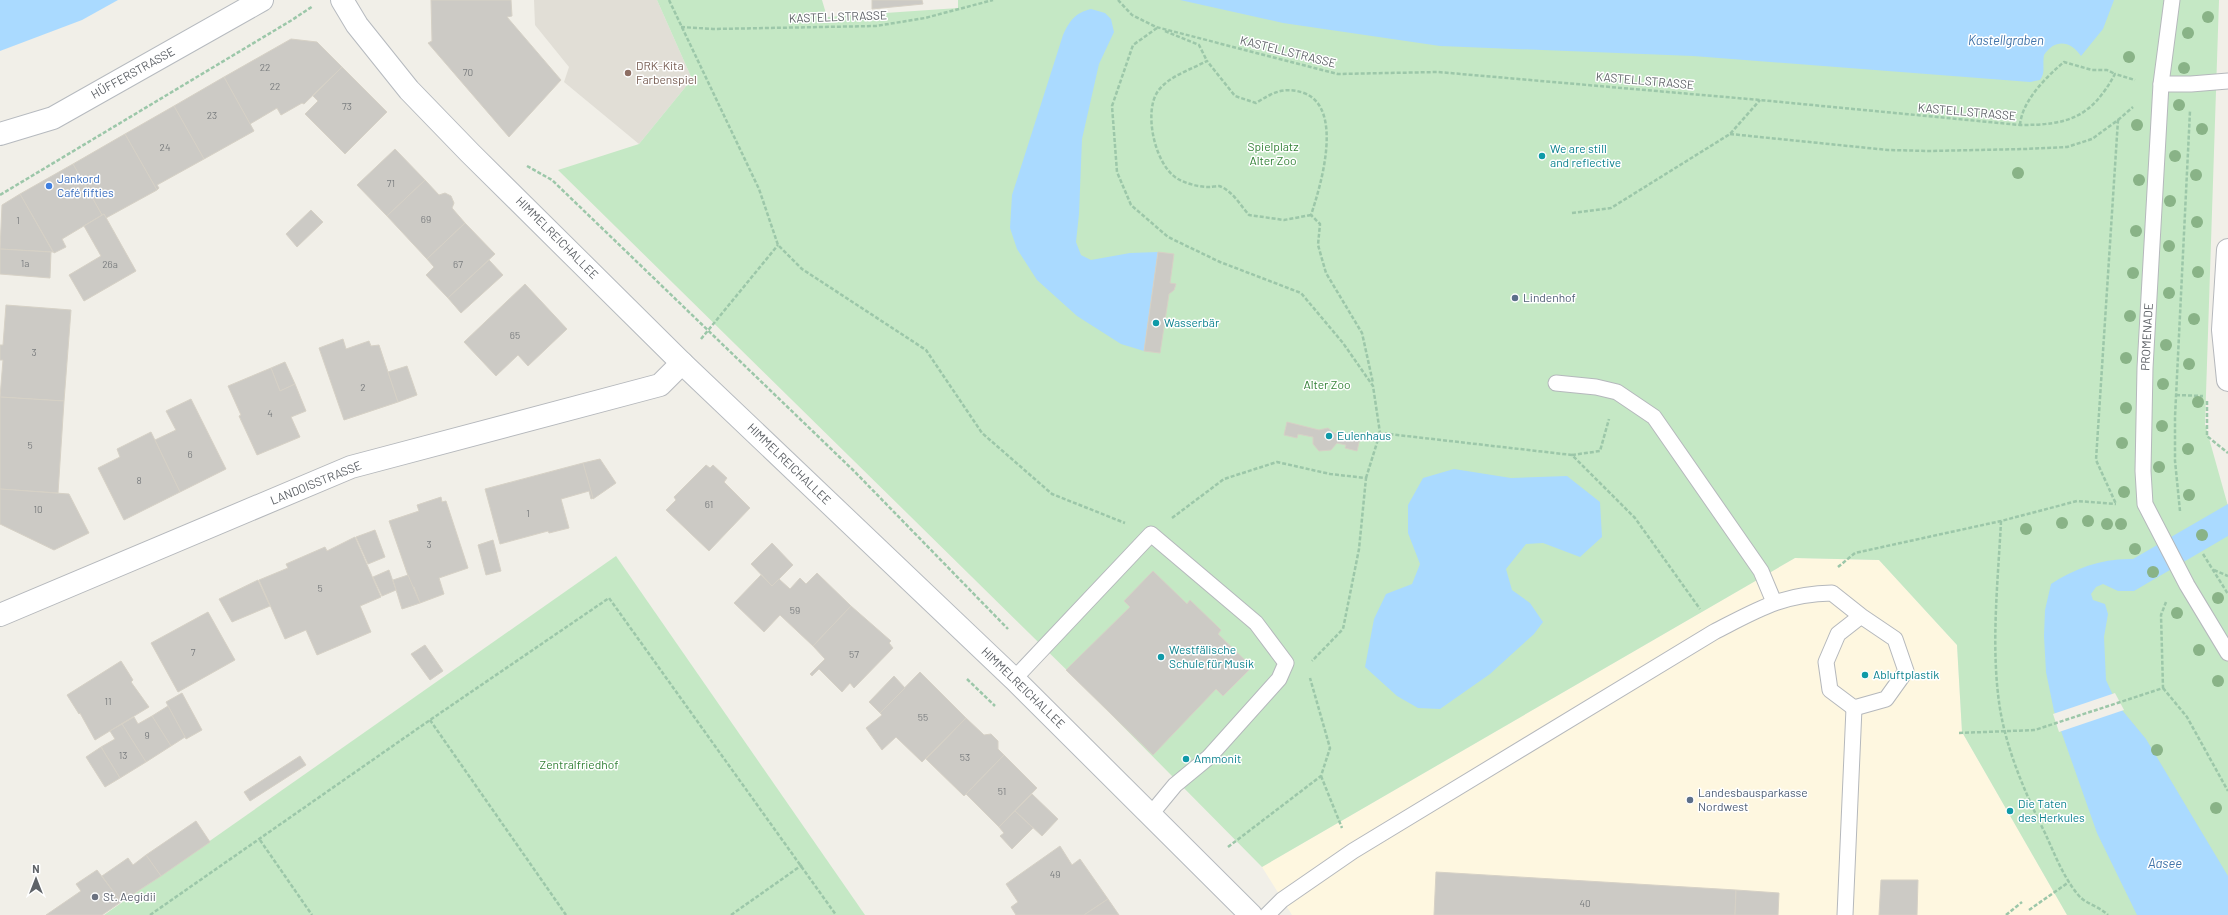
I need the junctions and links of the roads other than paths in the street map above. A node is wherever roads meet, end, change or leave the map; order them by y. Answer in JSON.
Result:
{"nodes":[{"id":1,"x":262,"y":0,"type":"edge"},
{"id":2,"x":342,"y":0,"type":"edge"},
{"id":3,"x":2172,"y":0,"type":"edge"},
{"id":4,"x":2228,"y":81,"type":"edge"},
{"id":5,"x":2161,"y":84,"type":"junction"},
{"id":6,"x":0,"y":134,"type":"edge"},
{"id":7,"x":2228,"y":250,"type":"edge"},
{"id":8,"x":682,"y":362,"type":"junction"},
{"id":9,"x":2228,"y":380,"type":"edge"},
{"id":10,"x":1556,"y":383,"type":"dead end"},
{"id":11,"x":1774,"y":602,"type":"junction"},
{"id":12,"x":0,"y":615,"type":"edge"},
{"id":13,"x":1861,"y":616,"type":"junction"},
{"id":14,"x":2228,"y":653,"type":"edge"},
{"id":15,"x":1014,"y":679,"type":"junction"},
{"id":16,"x":1854,"y":708,"type":"junction"},
{"id":17,"x":1151,"y":814,"type":"junction"},
{"id":18,"x":1251,"y":915,"type":"edge"},
{"id":19,"x":1267,"y":915,"type":"edge"},
{"id":20,"x":1845,"y":915,"type":"edge"}],
"edges":[{"from":1,"to":6,"type":"street","name":"HÜFFERSTRASSE"},
{"from":2,"to":8,"type":"street","name":"HIMMELREICHALLEE"},
{"from":3,"to":5,"type":"lane","name":"PROMENADE"},
{"from":4,"to":5,"type":"lane"},
{"from":5,"to":14,"type":"lane","name":"PROMENADE"},
{"from":7,"to":9,"type":"street"},
{"from":8,"to":12,"type":"street","name":"LANDOISSTRASSE"},
{"from":8,"to":15,"type":"street","name":"HIMMELREICHALLEE"},
{"from":10,"to":11,"type":"lane"},
{"from":11,"to":13,"type":"lane"},
{"from":11,"to":19,"type":"lane"},
{"from":13,"to":16,"type":"lane"},
{"from":13,"to":16,"type":"lane"},
{"from":15,"to":17,"type":"street","name":"HIMMELREICHALLEE"},
{"from":15,"to":17,"type":"lane"},
{"from":16,"to":20,"type":"lane"},
{"from":17,"to":18,"type":"street","name":"HIMMELREICHALLEE"}]}
